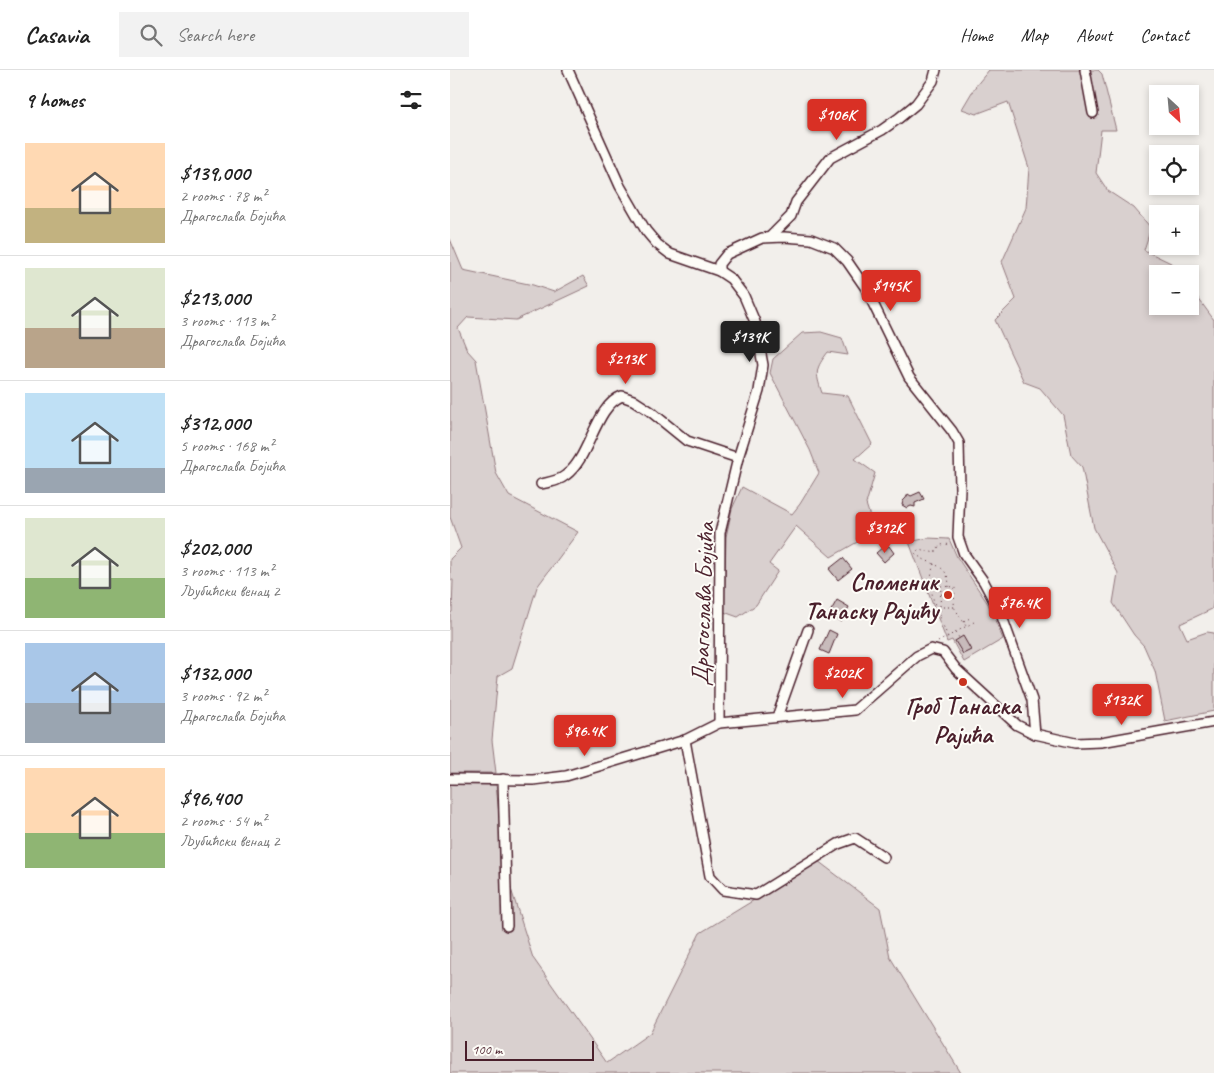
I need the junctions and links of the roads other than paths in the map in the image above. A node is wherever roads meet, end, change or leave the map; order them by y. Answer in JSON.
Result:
{"nodes":[{"id":1,"x":568,"y":70,"type":"edge"},
{"id":2,"x":936,"y":70,"type":"edge"},
{"id":3,"x":1085,"y":70,"type":"edge"},
{"id":4,"x":1093,"y":113,"type":"dead end"},
{"id":5,"x":770,"y":237,"type":"junction"},
{"id":6,"x":719,"y":272,"type":"junction"},
{"id":7,"x":738,"y":458,"type":"junction"},
{"id":8,"x":540,"y":484,"type":"dead end"},
{"id":9,"x":808,"y":630,"type":"dead end"},
{"id":10,"x":778,"y":717,"type":"junction"},
{"id":11,"x":1212,"y":722,"type":"edge"},
{"id":12,"x":719,"y":723,"type":"junction"},
{"id":13,"x":1035,"y":734,"type":"junction"},
{"id":14,"x":685,"y":740,"type":"junction"},
{"id":15,"x":450,"y":779,"type":"edge"},
{"id":16,"x":502,"y":779,"type":"junction"},
{"id":17,"x":884,"y":858,"type":"dead end"},
{"id":18,"x":507,"y":926,"type":"dead end"}],
"edges":[{"from":1,"to":6,"type":"street","name":"Драгослава Бојића"},
{"from":2,"to":5,"type":"street"},
{"from":3,"to":4,"type":"street"},
{"from":5,"to":6,"type":"street"},
{"from":5,"to":13,"type":"street"},
{"from":6,"to":7,"type":"street","name":"Драгослава Бојића"},
{"from":7,"to":8,"type":"street"},
{"from":7,"to":12,"type":"street","name":"Драгослава Бојића"},
{"from":9,"to":10,"type":"street"},
{"from":10,"to":12,"type":"street"},
{"from":10,"to":13,"type":"street"},
{"from":11,"to":13,"type":"street"},
{"from":12,"to":14,"type":"street"},
{"from":14,"to":16,"type":"street"},
{"from":14,"to":17,"type":"street"},
{"from":15,"to":16,"type":"street"},
{"from":16,"to":18,"type":"street"}]}
